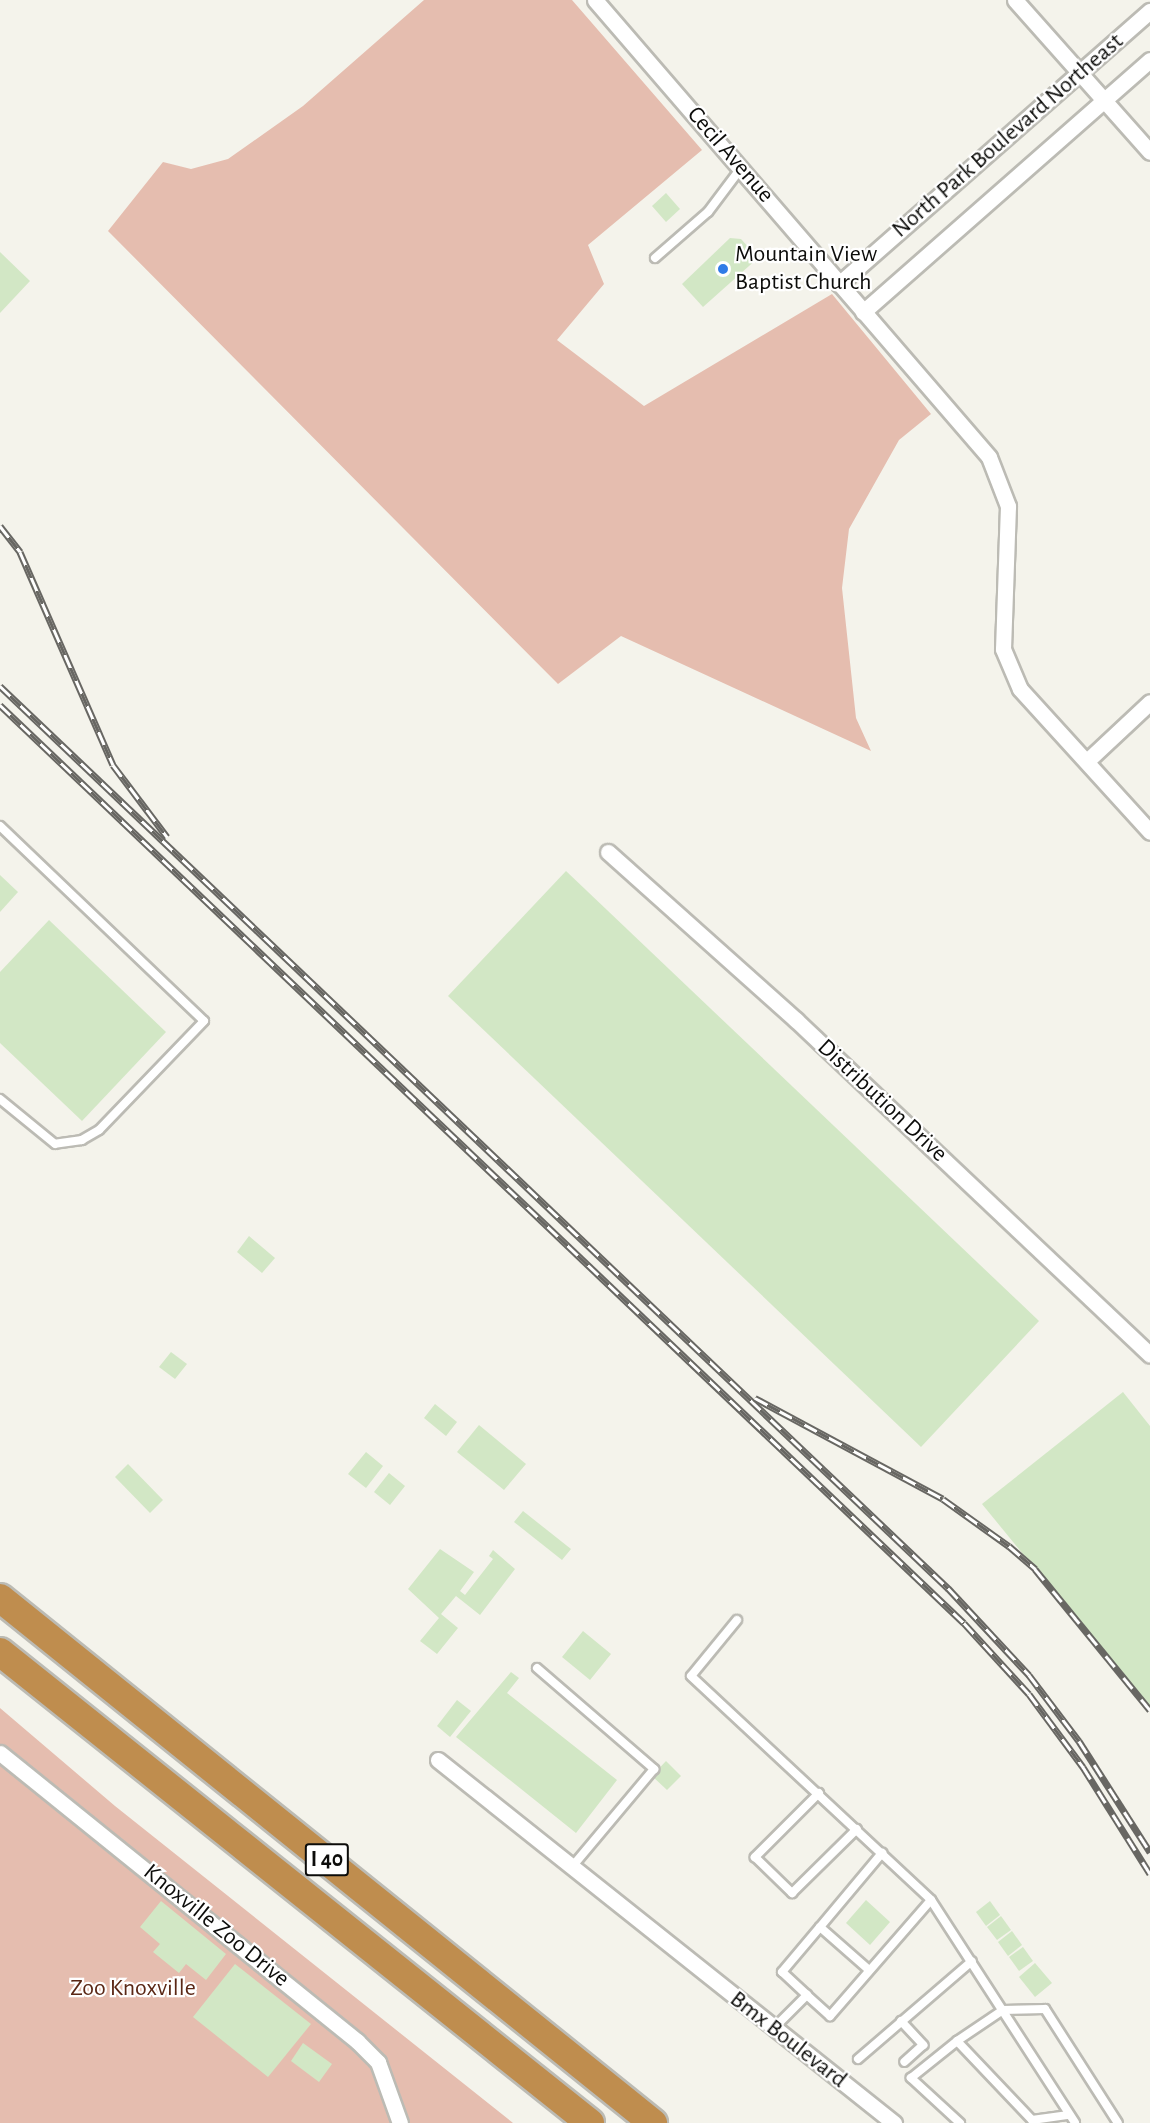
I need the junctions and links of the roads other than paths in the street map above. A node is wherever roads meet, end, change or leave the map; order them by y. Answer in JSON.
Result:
{"nodes":[{"id":1,"x":595,"y":0,"type":"edge"},
{"id":2,"x":1015,"y":0,"type":"edge"},
{"id":3,"x":1150,"y":11,"type":"edge"},
{"id":4,"x":1150,"y":60,"type":"edge"},
{"id":5,"x":1080,"y":71,"type":"junction"},
{"id":6,"x":1105,"y":99,"type":"junction"},
{"id":7,"x":1150,"y":152,"type":"edge"},
{"id":8,"x":741,"y":168,"type":"junction"},
{"id":9,"x":655,"y":258,"type":"dead end"},
{"id":10,"x":839,"y":284,"type":"junction"},
{"id":11,"x":863,"y":312,"type":"junction"},
{"id":12,"x":1150,"y":702,"type":"edge"},
{"id":13,"x":1087,"y":761,"type":"junction"},
{"id":14,"x":0,"y":826,"type":"edge"},
{"id":15,"x":1150,"y":832,"type":"edge"},
{"id":16,"x":608,"y":852,"type":"dead end"},
{"id":17,"x":0,"y":1099,"type":"edge"},
{"id":18,"x":1150,"y":1355,"type":"edge"},
{"id":19,"x":0,"y":1598,"type":"edge"},
{"id":20,"x":737,"y":1620,"type":"dead end"},
{"id":21,"x":0,"y":1652,"type":"edge"},
{"id":22,"x":537,"y":1668,"type":"dead end"},
{"id":23,"x":0,"y":1753,"type":"edge"},
{"id":24,"x":438,"y":1760,"type":"dead end"},
{"id":25,"x":819,"y":1793,"type":"junction"},
{"id":26,"x":857,"y":1829,"type":"junction"},
{"id":27,"x":882,"y":1853,"type":"junction"},
{"id":28,"x":570,"y":1869,"type":"junction"},
{"id":29,"x":931,"y":1900,"type":"junction"},
{"id":30,"x":820,"y":1927,"type":"junction"},
{"id":31,"x":972,"y":1961,"type":"junction"},
{"id":32,"x":868,"y":1969,"type":"junction"},
{"id":33,"x":807,"y":1995,"type":"junction"},
{"id":34,"x":1003,"y":2010,"type":"junction"},
{"id":35,"x":901,"y":2021,"type":"junction"},
{"id":36,"x":774,"y":2028,"type":"junction"},
{"id":37,"x":957,"y":2041,"type":"junction"},
{"id":38,"x":858,"y":2059,"type":"dead end"},
{"id":39,"x":904,"y":2062,"type":"dead end"},
{"id":40,"x":1069,"y":2115,"type":"junction"},
{"id":41,"x":400,"y":2123,"type":"edge"},
{"id":42,"x":590,"y":2123,"type":"edge"},
{"id":43,"x":653,"y":2123,"type":"edge"},
{"id":44,"x":894,"y":2123,"type":"edge"},
{"id":45,"x":960,"y":2123,"type":"edge"},
{"id":46,"x":1075,"y":2123,"type":"edge"},
{"id":47,"x":1118,"y":2123,"type":"edge"}],
"edges":[{"from":1,"to":8,"type":"street","name":"Cecil Avenue"},
{"from":2,"to":5,"type":"street"},
{"from":3,"to":5,"type":"street","name":"North Park Boulevard Northeast"},
{"from":4,"to":6,"type":"street","name":"North Park Boulevard Northeast"},
{"from":5,"to":6,"type":"street"},
{"from":5,"to":10,"type":"street","name":"North Park Boulevard Northeast"},
{"from":6,"to":7,"type":"street"},
{"from":6,"to":11,"type":"street","name":"North Park Boulevard Northeast"},
{"from":8,"to":9,"type":"lane"},
{"from":8,"to":10,"type":"street","name":"Cecil Avenue"},
{"from":10,"to":11,"type":"street","name":"Cecil Avenue"},
{"from":11,"to":13,"type":"street","name":"Cecil Avenue"},
{"from":12,"to":13,"type":"street"},
{"from":13,"to":15,"type":"street","name":"Cecil Avenue"},
{"from":14,"to":17,"type":"lane"},
{"from":16,"to":18,"type":"street","name":"Distribution Drive"},
{"from":19,"to":43,"type":"highway","number":"I 40"},
{"from":20,"to":25,"type":"lane"},
{"from":21,"to":42,"type":"highway","number":"I 40"},
{"from":22,"to":28,"type":"lane"},
{"from":23,"to":41,"type":"street","name":"Knoxville Zoo Drive"},
{"from":24,"to":28,"type":"street","name":"Bmx Boulevard"},
{"from":25,"to":26,"type":"lane"},
{"from":25,"to":26,"type":"lane"},
{"from":26,"to":27,"type":"lane"},
{"from":27,"to":29,"type":"lane"},
{"from":27,"to":30,"type":"lane"},
{"from":28,"to":36,"type":"street","name":"Bmx Boulevard"},
{"from":29,"to":31,"type":"lane"},
{"from":29,"to":32,"type":"lane"},
{"from":30,"to":32,"type":"lane"},
{"from":30,"to":33,"type":"lane"},
{"from":31,"to":34,"type":"lane"},
{"from":31,"to":35,"type":"lane"},
{"from":32,"to":33,"type":"lane"},
{"from":33,"to":36,"type":"lane"},
{"from":34,"to":37,"type":"lane"},
{"from":34,"to":40,"type":"lane"},
{"from":34,"to":47,"type":"lane"},
{"from":35,"to":38,"type":"lane"},
{"from":35,"to":39,"type":"lane"},
{"from":36,"to":44,"type":"street","name":"Bmx Boulevard"},
{"from":37,"to":40,"type":"lane"},
{"from":37,"to":45,"type":"lane"},
{"from":40,"to":46,"type":"lane"}]}
